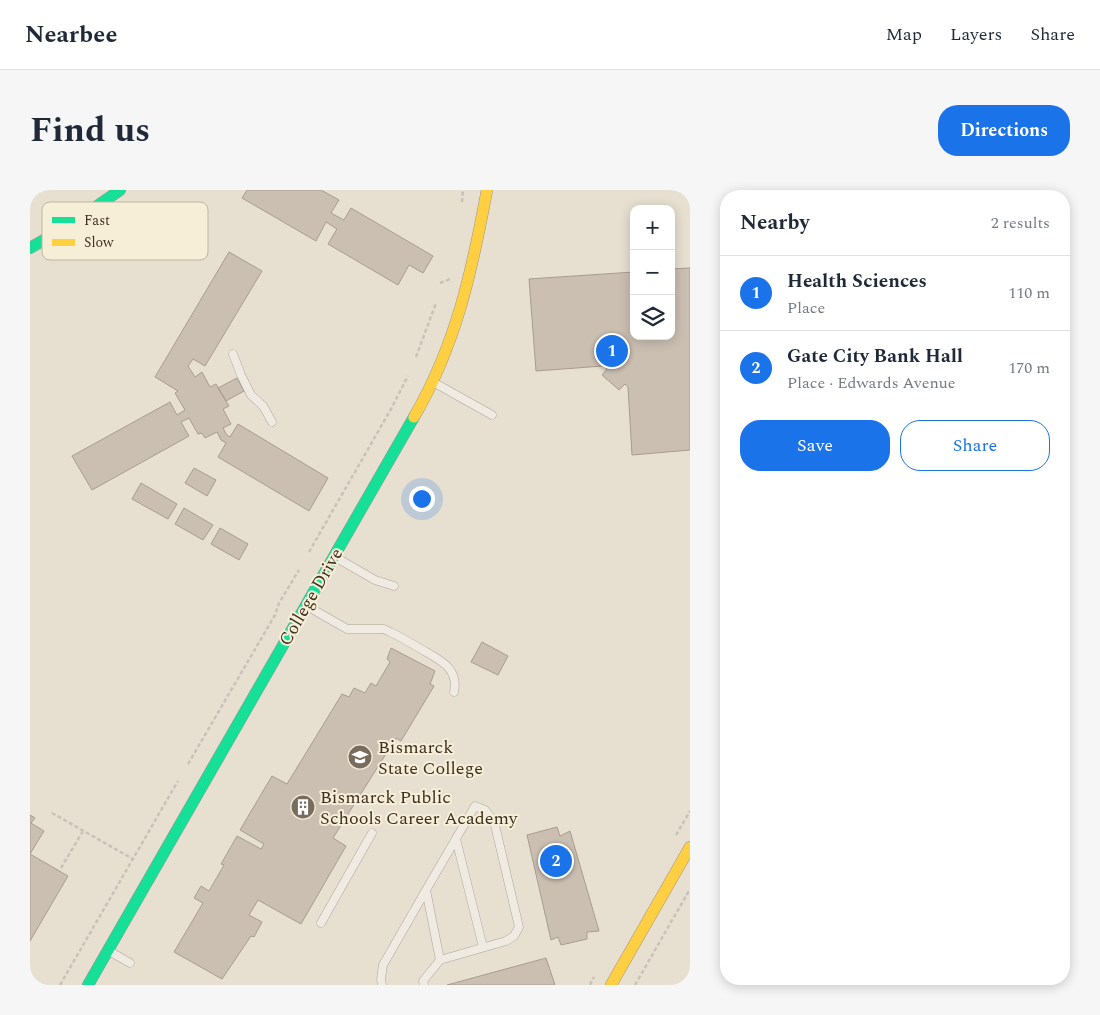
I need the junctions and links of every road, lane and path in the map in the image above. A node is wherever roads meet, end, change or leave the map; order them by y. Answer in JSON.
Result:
{"nodes":[{"id":1,"x":120,"y":190,"type":"edge"},
{"id":2,"x":463,"y":190,"type":"edge"},
{"id":3,"x":487,"y":190,"type":"edge"},
{"id":4,"x":103,"y":202,"type":"edge"},
{"id":5,"x":462,"y":202,"type":"dead end"},
{"id":6,"x":42,"y":241,"type":"edge"},
{"id":7,"x":30,"y":248,"type":"edge"},
{"id":8,"x":452,"y":272,"type":"dead end"},
{"id":9,"x":440,"y":283,"type":"dead end"},
{"id":10,"x":436,"y":303,"type":"dead end"},
{"id":11,"x":233,"y":354,"type":"dead end"},
{"id":12,"x":416,"y":358,"type":"dead end"},
{"id":13,"x":408,"y":376,"type":"dead end"},
{"id":14,"x":433,"y":382,"type":"junction"},
{"id":15,"x":492,"y":415,"type":"dead end"},
{"id":16,"x":272,"y":422,"type":"dead end"},
{"id":17,"x":309,"y":552,"type":"dead end"},
{"id":18,"x":335,"y":557,"type":"junction"},
{"id":19,"x":299,"y":570,"type":"dead end"},
{"id":20,"x":394,"y":586,"type":"dead end"},
{"id":21,"x":306,"y":605,"type":"junction"},
{"id":22,"x":454,"y":692,"type":"dead end"},
{"id":23,"x":188,"y":764,"type":"dead end"},
{"id":24,"x":178,"y":781,"type":"dead end"},
{"id":25,"x":52,"y":813,"type":"dead end"},
{"id":26,"x":83,"y":831,"type":"junction"},
{"id":27,"x":372,"y":833,"type":"dead end"},
{"id":28,"x":456,"y":839,"type":"junction"},
{"id":29,"x":690,"y":847,"type":"edge"},
{"id":30,"x":133,"y":859,"type":"junction"},
{"id":31,"x":62,"y":868,"type":"dead end"},
{"id":32,"x":690,"y":889,"type":"edge"},
{"id":33,"x":426,"y":890,"type":"junction"},
{"id":34,"x":321,"y":923,"type":"dead end"},
{"id":35,"x":483,"y":947,"type":"junction"},
{"id":36,"x":108,"y":950,"type":"junction"},
{"id":37,"x":440,"y":960,"type":"junction"},
{"id":38,"x":130,"y":963,"type":"dead end"},
{"id":39,"x":30,"y":979,"type":"edge"},
{"id":40,"x":40,"y":985,"type":"edge"},
{"id":41,"x":60,"y":985,"type":"edge"},
{"id":42,"x":88,"y":985,"type":"edge"},
{"id":43,"x":382,"y":985,"type":"edge"},
{"id":44,"x":424,"y":985,"type":"edge"},
{"id":45,"x":611,"y":985,"type":"edge"},
{"id":46,"x":635,"y":985,"type":"edge"}],
"edges":[{"from":1,"to":4,"type":"street"},
{"from":2,"to":5,"type":"path"},
{"from":3,"to":14,"type":"street","name":"College Drive"},
{"from":6,"to":7,"type":"street"},
{"from":8,"to":9,"type":"path"},
{"from":10,"to":12,"type":"path"},
{"from":11,"to":16,"type":"lane"},
{"from":13,"to":17,"type":"path"},
{"from":14,"to":15,"type":"lane"},
{"from":14,"to":18,"type":"street","name":"College Drive"},
{"from":18,"to":20,"type":"lane"},
{"from":18,"to":21,"type":"street","name":"College Drive"},
{"from":19,"to":23,"type":"path"},
{"from":21,"to":22,"type":"lane"},
{"from":21,"to":36,"type":"street","name":"College Drive"},
{"from":24,"to":30,"type":"path"},
{"from":25,"to":26,"type":"path"},
{"from":26,"to":30,"type":"path"},
{"from":26,"to":31,"type":"path"},
{"from":27,"to":34,"type":"lane"},
{"from":28,"to":33,"type":"lane"},
{"from":28,"to":35,"type":"lane"},
{"from":28,"to":35,"type":"lane"},
{"from":29,"to":45,"type":"street"},
{"from":30,"to":41,"type":"path"},
{"from":32,"to":46,"type":"path"},
{"from":33,"to":37,"type":"lane"},
{"from":33,"to":43,"type":"lane"},
{"from":35,"to":37,"type":"lane"},
{"from":36,"to":38,"type":"lane"},
{"from":36,"to":42,"type":"street","name":"College Drive"},
{"from":37,"to":44,"type":"lane"},
{"from":39,"to":40,"type":"path"}]}
